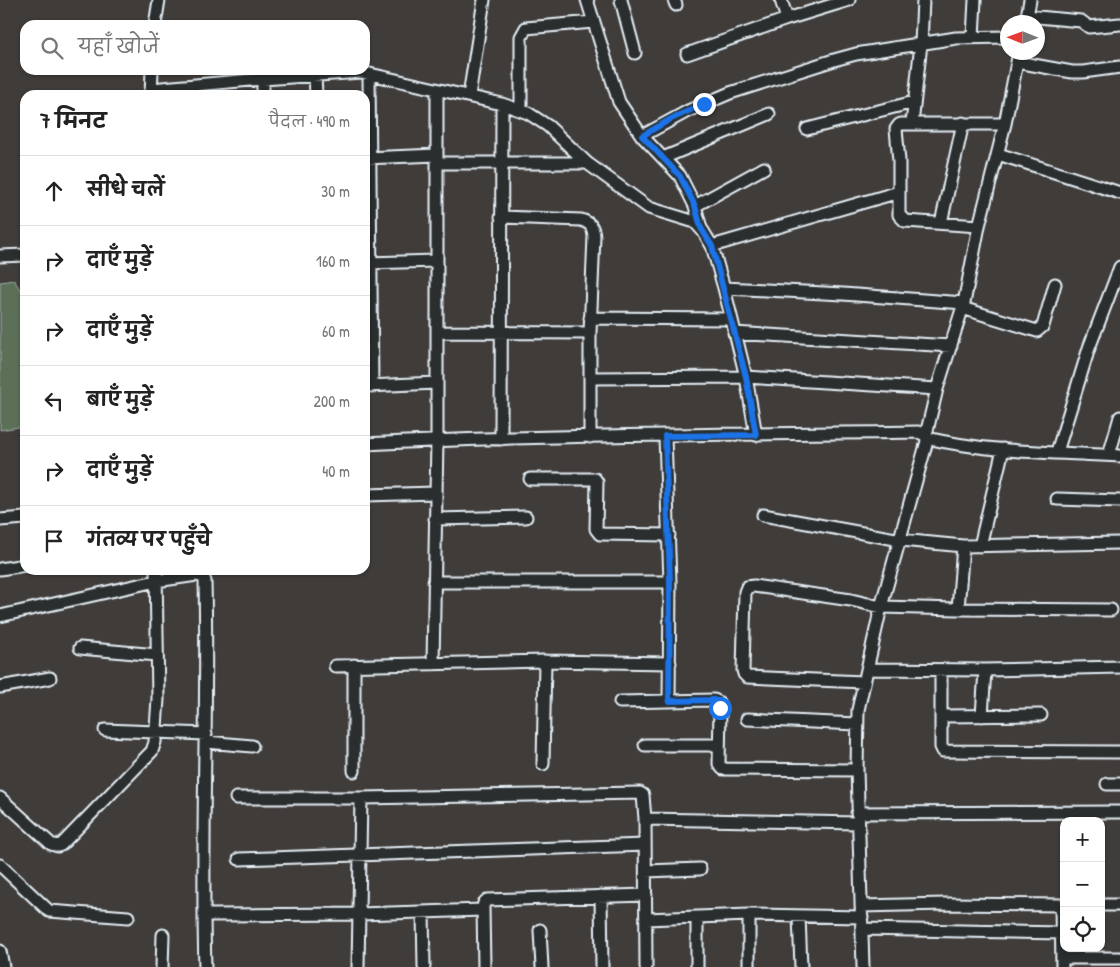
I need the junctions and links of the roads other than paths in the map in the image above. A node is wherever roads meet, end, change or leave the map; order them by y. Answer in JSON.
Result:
{"nodes":[{"id":1,"x":159,"y":0,"type":"edge"},
{"id":2,"x":484,"y":0,"type":"edge"},
{"id":3,"x":587,"y":0,"type":"edge"},
{"id":4,"x":621,"y":0,"type":"edge"},
{"id":5,"x":782,"y":0,"type":"edge"},
{"id":6,"x":923,"y":0,"type":"edge"},
{"id":7,"x":974,"y":0,"type":"edge"},
{"id":8,"x":1030,"y":0,"type":"edge"},
{"id":9,"x":842,"y":1,"type":"edge"},
{"id":10,"x":1027,"y":15,"type":"edge"},
{"id":11,"x":787,"y":19,"type":"junction"},
{"id":12,"x":156,"y":20,"type":"edge"},
{"id":13,"x":1045,"y":20,"type":"edge"},
{"id":14,"x":593,"y":22,"type":"junction"},
{"id":15,"x":1120,"y":24,"type":"edge"},
{"id":16,"x":973,"y":37,"type":"junction"},
{"id":17,"x":1000,"y":37,"type":"edge"},
{"id":18,"x":921,"y":44,"type":"junction"},
{"id":19,"x":635,"y":53,"type":"dead end"},
{"id":20,"x":687,"y":54,"type":"dead end"},
{"id":21,"x":1017,"y":60,"type":"edge"},
{"id":22,"x":1029,"y":60,"type":"edge"},
{"id":23,"x":1120,"y":67,"type":"edge"},
{"id":24,"x":370,"y":74,"type":"edge"},
{"id":25,"x":152,"y":75,"type":"edge"},
{"id":26,"x":315,"y":75,"type":"joint"},
{"id":27,"x":369,"y":75,"type":"edge"},
{"id":28,"x":262,"y":79,"type":"junction"},
{"id":29,"x":151,"y":90,"type":"edge"},
{"id":30,"x":168,"y":90,"type":"edge"},
{"id":31,"x":263,"y":90,"type":"edge"},
{"id":32,"x":316,"y":90,"type":"edge"},
{"id":33,"x":369,"y":90,"type":"edge"},
{"id":34,"x":437,"y":90,"type":"junction"},
{"id":35,"x":469,"y":96,"type":"junction"},
{"id":36,"x":914,"y":102,"type":"junction"},
{"id":37,"x":502,"y":104,"type":"junction"},
{"id":38,"x":521,"y":110,"type":"junction"},
{"id":39,"x":769,"y":114,"type":"dead end"},
{"id":40,"x":963,"y":123,"type":"junction"},
{"id":41,"x":912,"y":124,"type":"junction"},
{"id":42,"x":1005,"y":124,"type":"junction"},
{"id":43,"x":807,"y":129,"type":"dead end"},
{"id":44,"x":642,"y":136,"type":"junction"},
{"id":45,"x":998,"y":154,"type":"junction"},
{"id":46,"x":370,"y":158,"type":"edge"},
{"id":47,"x":663,"y":158,"type":"junction"},
{"id":48,"x":438,"y":159,"type":"junction"},
{"id":49,"x":502,"y":163,"type":"junction"},
{"id":50,"x":587,"y":163,"type":"junction"},
{"id":51,"x":764,"y":168,"type":"dead end"},
{"id":52,"x":899,"y":192,"type":"junction"},
{"id":53,"x":1120,"y":193,"type":"edge"},
{"id":54,"x":695,"y":206,"type":"junction"},
{"id":55,"x":501,"y":218,"type":"junction"},
{"id":56,"x":941,"y":223,"type":"junction"},
{"id":57,"x":979,"y":226,"type":"junction"},
{"id":58,"x":701,"y":228,"type":"junction"},
{"id":59,"x":712,"y":246,"type":"junction"},
{"id":60,"x":20,"y":255,"type":"edge"},
{"id":61,"x":0,"y":256,"type":"edge"},
{"id":62,"x":437,"y":261,"type":"junction"},
{"id":63,"x":370,"y":263,"type":"edge"},
{"id":64,"x":1120,"y":267,"type":"edge"},
{"id":65,"x":1055,"y":284,"type":"dead end"},
{"id":66,"x":724,"y":288,"type":"junction"},
{"id":67,"x":963,"y":306,"type":"junction"},
{"id":68,"x":590,"y":318,"type":"junction"},
{"id":69,"x":731,"y":319,"type":"junction"},
{"id":70,"x":437,"y":332,"type":"junction"},
{"id":71,"x":502,"y":332,"type":"junction"},
{"id":72,"x":590,"y":333,"type":"junction"},
{"id":73,"x":734,"y":334,"type":"junction"},
{"id":74,"x":951,"y":346,"type":"junction"},
{"id":75,"x":746,"y":377,"type":"junction"},
{"id":76,"x":590,"y":378,"type":"junction"},
{"id":77,"x":437,"y":383,"type":"junction"},
{"id":78,"x":370,"y":386,"type":"edge"},
{"id":79,"x":937,"y":389,"type":"junction"},
{"id":80,"x":1120,"y":417,"type":"edge"},
{"id":81,"x":756,"y":435,"type":"junction"},
{"id":82,"x":665,"y":436,"type":"junction"},
{"id":83,"x":927,"y":436,"type":"junction"},
{"id":84,"x":590,"y":437,"type":"junction"},
{"id":85,"x":501,"y":439,"type":"junction"},
{"id":86,"x":437,"y":440,"type":"junction"},
{"id":87,"x":370,"y":444,"type":"edge"},
{"id":88,"x":1003,"y":449,"type":"junction"},
{"id":89,"x":1057,"y":452,"type":"junction"},
{"id":90,"x":1114,"y":455,"type":"edge"},
{"id":91,"x":530,"y":479,"type":"dead end"},
{"id":92,"x":436,"y":493,"type":"junction"},
{"id":93,"x":370,"y":495,"type":"edge"},
{"id":94,"x":1056,"y":499,"type":"dead end"},
{"id":95,"x":1120,"y":501,"type":"edge"},
{"id":96,"x":763,"y":515,"type":"dead end"},
{"id":97,"x":526,"y":516,"type":"dead end"},
{"id":98,"x":20,"y":518,"type":"edge"},
{"id":99,"x":435,"y":519,"type":"junction"},
{"id":100,"x":0,"y":520,"type":"edge"},
{"id":101,"x":669,"y":535,"type":"junction"},
{"id":102,"x":901,"y":540,"type":"junction"},
{"id":103,"x":1120,"y":543,"type":"edge"},
{"id":104,"x":963,"y":546,"type":"junction"},
{"id":105,"x":980,"y":546,"type":"junction"},
{"id":106,"x":20,"y":566,"type":"edge"},
{"id":107,"x":0,"y":569,"type":"edge"},
{"id":108,"x":197,"y":575,"type":"edge"},
{"id":109,"x":203,"y":575,"type":"edge"},
{"id":110,"x":156,"y":576,"type":"edge"},
{"id":111,"x":434,"y":582,"type":"junction"},
{"id":112,"x":670,"y":582,"type":"junction"},
{"id":113,"x":881,"y":607,"type":"junction"},
{"id":114,"x":958,"y":609,"type":"junction"},
{"id":115,"x":1111,"y":610,"type":"dead end"},
{"id":116,"x":0,"y":616,"type":"edge"},
{"id":117,"x":80,"y":648,"type":"dead end"},
{"id":118,"x":157,"y":655,"type":"junction"},
{"id":119,"x":545,"y":661,"type":"junction"},
{"id":120,"x":670,"y":663,"type":"junction"},
{"id":121,"x":433,"y":664,"type":"junction"},
{"id":122,"x":354,"y":665,"type":"junction"},
{"id":123,"x":335,"y":666,"type":"dead end"},
{"id":124,"x":1120,"y":667,"type":"edge"},
{"id":125,"x":868,"y":669,"type":"junction"},
{"id":126,"x":941,"y":670,"type":"junction"},
{"id":127,"x":985,"y":670,"type":"junction"},
{"id":128,"x":50,"y":678,"type":"dead end"},
{"id":129,"x":864,"y":682,"type":"junction"},
{"id":130,"x":0,"y":687,"type":"edge"},
{"id":131,"x":669,"y":701,"type":"junction"},
{"id":132,"x":620,"y":702,"type":"dead end"},
{"id":133,"x":941,"y":716,"type":"junction"},
{"id":134,"x":982,"y":716,"type":"junction"},
{"id":135,"x":1040,"y":716,"type":"dead end"},
{"id":136,"x":747,"y":719,"type":"dead end"},
{"id":137,"x":857,"y":724,"type":"junction"},
{"id":138,"x":105,"y":730,"type":"dead end"},
{"id":139,"x":156,"y":732,"type":"junction"},
{"id":140,"x":206,"y":738,"type":"junction"},
{"id":141,"x":645,"y":745,"type":"dead end"},
{"id":142,"x":719,"y":745,"type":"junction"},
{"id":143,"x":252,"y":746,"type":"dead end"},
{"id":144,"x":1120,"y":752,"type":"edge"},
{"id":145,"x":543,"y":764,"type":"dead end"},
{"id":146,"x":857,"y":770,"type":"junction"},
{"id":147,"x":354,"y":771,"type":"dead end"},
{"id":148,"x":1107,"y":784,"type":"dead end"},
{"id":149,"x":1120,"y":784,"type":"edge"},
{"id":150,"x":0,"y":798,"type":"edge"},
{"id":151,"x":236,"y":798,"type":"dead end"},
{"id":152,"x":361,"y":798,"type":"junction"},
{"id":153,"x":1120,"y":812,"type":"edge"},
{"id":154,"x":858,"y":818,"type":"junction"},
{"id":155,"x":645,"y":819,"type":"junction"},
{"id":156,"x":645,"y":845,"type":"junction"},
{"id":157,"x":359,"y":856,"type":"junction"},
{"id":158,"x":239,"y":859,"type":"dead end"},
{"id":159,"x":0,"y":865,"type":"edge"},
{"id":160,"x":700,"y":869,"type":"dead end"},
{"id":161,"x":646,"y":871,"type":"junction"},
{"id":162,"x":646,"y":895,"type":"junction"},
{"id":163,"x":601,"y":896,"type":"junction"},
{"id":164,"x":1060,"y":905,"type":"edge"},
{"id":165,"x":1105,"y":905,"type":"edge"},
{"id":166,"x":1120,"y":905,"type":"edge"},
{"id":167,"x":483,"y":910,"type":"junction"},
{"id":168,"x":423,"y":912,"type":"junction"},
{"id":169,"x":359,"y":914,"type":"junction"},
{"id":170,"x":204,"y":915,"type":"junction"},
{"id":171,"x":749,"y":915,"type":"junction"},
{"id":172,"x":799,"y":916,"type":"junction"},
{"id":173,"x":128,"y":917,"type":"dead end"},
{"id":174,"x":862,"y":917,"type":"junction"},
{"id":175,"x":697,"y":918,"type":"junction"},
{"id":176,"x":646,"y":919,"type":"junction"},
{"id":177,"x":540,"y":930,"type":"dead end"},
{"id":178,"x":1060,"y":932,"type":"edge"},
{"id":179,"x":163,"y":935,"type":"dead end"},
{"id":180,"x":0,"y":951,"type":"edge"},
{"id":181,"x":1120,"y":958,"type":"edge"},
{"id":182,"x":1062,"y":963,"type":"edge"},
{"id":183,"x":3,"y":967,"type":"edge"},
{"id":184,"x":162,"y":967,"type":"edge"},
{"id":185,"x":205,"y":967,"type":"edge"},
{"id":186,"x":358,"y":967,"type":"edge"},
{"id":187,"x":424,"y":967,"type":"edge"},
{"id":188,"x":484,"y":967,"type":"edge"},
{"id":189,"x":542,"y":967,"type":"edge"},
{"id":190,"x":602,"y":967,"type":"edge"},
{"id":191,"x":646,"y":967,"type":"edge"},
{"id":192,"x":697,"y":967,"type":"edge"},
{"id":193,"x":749,"y":967,"type":"edge"},
{"id":194,"x":801,"y":967,"type":"edge"},
{"id":195,"x":863,"y":967,"type":"edge"}],
"edges":[{"from":1,"to":12,"type":"street"},
{"from":2,"to":35,"type":"street"},
{"from":3,"to":14,"type":"street"},
{"from":4,"to":19,"type":"street"},
{"from":5,"to":11,"type":"street"},
{"from":6,"to":18,"type":"street"},
{"from":7,"to":16,"type":"street"},
{"from":8,"to":10,"type":"street"},
{"from":9,"to":11,"type":"street"},
{"from":11,"to":20,"type":"street"},
{"from":13,"to":15,"type":"street"},
{"from":14,"to":38,"type":"street"},
{"from":14,"to":44,"type":"street"},
{"from":16,"to":17,"type":"street"},
{"from":16,"to":18,"type":"street"},
{"from":18,"to":36,"type":"street"},
{"from":18,"to":44,"type":"street"},
{"from":21,"to":42,"type":"street"},
{"from":22,"to":23,"type":"street"},
{"from":24,"to":34,"type":"street"},
{"from":25,"to":29,"type":"street"},
{"from":26,"to":28,"type":"street"},
{"from":26,"to":32,"type":"street"},
{"from":27,"to":33,"type":"street"},
{"from":28,"to":30,"type":"street"},
{"from":28,"to":31,"type":"street"},
{"from":34,"to":35,"type":"street"},
{"from":34,"to":48,"type":"street"},
{"from":35,"to":37,"type":"street"},
{"from":36,"to":41,"type":"street"},
{"from":36,"to":43,"type":"street"},
{"from":37,"to":38,"type":"street"},
{"from":37,"to":49,"type":"street"},
{"from":38,"to":50,"type":"street"},
{"from":39,"to":47,"type":"street"},
{"from":40,"to":41,"type":"street"},
{"from":40,"to":42,"type":"street"},
{"from":40,"to":56,"type":"street"},
{"from":41,"to":52,"type":"street"},
{"from":42,"to":45,"type":"street"},
{"from":44,"to":47,"type":"street"},
{"from":45,"to":53,"type":"street"},
{"from":45,"to":57,"type":"street"},
{"from":46,"to":48,"type":"street"},
{"from":47,"to":54,"type":"street"},
{"from":48,"to":49,"type":"street"},
{"from":48,"to":62,"type":"street"},
{"from":49,"to":50,"type":"street"},
{"from":49,"to":55,"type":"street"},
{"from":50,"to":58,"type":"street"},
{"from":51,"to":54,"type":"street"},
{"from":52,"to":56,"type":"street"},
{"from":52,"to":59,"type":"street"},
{"from":54,"to":58,"type":"street"},
{"from":55,"to":68,"type":"street"},
{"from":55,"to":71,"type":"street"},
{"from":56,"to":57,"type":"street"},
{"from":57,"to":67,"type":"street"},
{"from":58,"to":59,"type":"street"},
{"from":59,"to":66,"type":"street"},
{"from":60,"to":61,"type":"street"},
{"from":62,"to":63,"type":"street"},
{"from":62,"to":70,"type":"street"},
{"from":64,"to":89,"type":"street"},
{"from":65,"to":67,"type":"street"},
{"from":66,"to":67,"type":"street"},
{"from":66,"to":69,"type":"street"},
{"from":67,"to":74,"type":"street"},
{"from":68,"to":69,"type":"street"},
{"from":68,"to":72,"type":"street"},
{"from":69,"to":73,"type":"street"},
{"from":70,"to":71,"type":"street"},
{"from":70,"to":77,"type":"street"},
{"from":71,"to":72,"type":"street"},
{"from":71,"to":85,"type":"street"},
{"from":72,"to":76,"type":"street"},
{"from":73,"to":74,"type":"street"},
{"from":73,"to":75,"type":"street"},
{"from":74,"to":79,"type":"street"},
{"from":75,"to":76,"type":"street"},
{"from":75,"to":79,"type":"street"},
{"from":75,"to":81,"type":"street"},
{"from":76,"to":84,"type":"street"},
{"from":77,"to":78,"type":"street"},
{"from":77,"to":86,"type":"street"},
{"from":79,"to":83,"type":"street"},
{"from":80,"to":90,"type":"street"},
{"from":81,"to":82,"type":"street"},
{"from":81,"to":83,"type":"street"},
{"from":82,"to":84,"type":"street"},
{"from":82,"to":101,"type":"street"},
{"from":83,"to":88,"type":"street"},
{"from":83,"to":102,"type":"street"},
{"from":84,"to":85,"type":"street"},
{"from":85,"to":86,"type":"street"},
{"from":86,"to":87,"type":"street"},
{"from":86,"to":92,"type":"street"},
{"from":88,"to":89,"type":"street"},
{"from":88,"to":105,"type":"street"},
{"from":89,"to":90,"type":"street"},
{"from":91,"to":101,"type":"street"},
{"from":92,"to":93,"type":"street"},
{"from":92,"to":99,"type":"street"},
{"from":94,"to":95,"type":"street"},
{"from":96,"to":102,"type":"street"},
{"from":97,"to":99,"type":"street"},
{"from":98,"to":100,"type":"street"},
{"from":99,"to":111,"type":"street"},
{"from":101,"to":112,"type":"street"},
{"from":102,"to":104,"type":"street"},
{"from":102,"to":113,"type":"street"},
{"from":103,"to":105,"type":"street"},
{"from":104,"to":105,"type":"street"},
{"from":104,"to":114,"type":"street"},
{"from":106,"to":107,"type":"street"},
{"from":108,"to":110,"type":"street"},
{"from":109,"to":140,"type":"street"},
{"from":110,"to":116,"type":"street"},
{"from":110,"to":118,"type":"street"},
{"from":111,"to":112,"type":"street"},
{"from":111,"to":121,"type":"street"},
{"from":112,"to":120,"type":"street"},
{"from":113,"to":114,"type":"street"},
{"from":113,"to":125,"type":"street"},
{"from":113,"to":129,"type":"street"},
{"from":114,"to":115,"type":"street"},
{"from":117,"to":118,"type":"street"},
{"from":118,"to":139,"type":"street"},
{"from":119,"to":120,"type":"street"},
{"from":119,"to":121,"type":"street"},
{"from":119,"to":145,"type":"street"},
{"from":120,"to":131,"type":"street"},
{"from":121,"to":122,"type":"street"},
{"from":122,"to":123,"type":"street"},
{"from":122,"to":147,"type":"street"},
{"from":124,"to":127,"type":"street"},
{"from":125,"to":126,"type":"street"},
{"from":125,"to":129,"type":"street"},
{"from":126,"to":127,"type":"street"},
{"from":126,"to":133,"type":"street"},
{"from":127,"to":134,"type":"street"},
{"from":128,"to":130,"type":"street"},
{"from":129,"to":137,"type":"street"},
{"from":131,"to":132,"type":"street"},
{"from":131,"to":142,"type":"street"},
{"from":133,"to":134,"type":"street"},
{"from":133,"to":144,"type":"street"},
{"from":134,"to":135,"type":"street"},
{"from":136,"to":137,"type":"street"},
{"from":137,"to":146,"type":"street"},
{"from":138,"to":139,"type":"street"},
{"from":139,"to":140,"type":"street"},
{"from":139,"to":150,"type":"street"},
{"from":140,"to":143,"type":"street"},
{"from":140,"to":170,"type":"street"},
{"from":141,"to":142,"type":"street"},
{"from":142,"to":146,"type":"street"},
{"from":146,"to":154,"type":"street"},
{"from":148,"to":149,"type":"street"},
{"from":151,"to":152,"type":"street"},
{"from":152,"to":155,"type":"street"},
{"from":152,"to":157,"type":"street"},
{"from":153,"to":154,"type":"street"},
{"from":154,"to":155,"type":"street"},
{"from":154,"to":174,"type":"street"},
{"from":155,"to":156,"type":"street"},
{"from":156,"to":157,"type":"street"},
{"from":156,"to":161,"type":"street"},
{"from":157,"to":158,"type":"street"},
{"from":157,"to":169,"type":"street"},
{"from":159,"to":173,"type":"street"},
{"from":160,"to":161,"type":"street"},
{"from":161,"to":162,"type":"street"},
{"from":162,"to":163,"type":"street"},
{"from":162,"to":176,"type":"street"},
{"from":163,"to":167,"type":"street"},
{"from":163,"to":190,"type":"street"},
{"from":164,"to":174,"type":"street"},
{"from":165,"to":166,"type":"street"},
{"from":167,"to":168,"type":"street"},
{"from":167,"to":188,"type":"street"},
{"from":168,"to":169,"type":"street"},
{"from":168,"to":187,"type":"street"},
{"from":169,"to":170,"type":"street"},
{"from":169,"to":186,"type":"street"},
{"from":170,"to":185,"type":"street"},
{"from":171,"to":172,"type":"street"},
{"from":171,"to":175,"type":"street"},
{"from":171,"to":193,"type":"street"},
{"from":172,"to":174,"type":"street"},
{"from":172,"to":194,"type":"street"},
{"from":174,"to":178,"type":"street"},
{"from":174,"to":195,"type":"street"},
{"from":175,"to":176,"type":"street"},
{"from":175,"to":192,"type":"street"},
{"from":176,"to":191,"type":"street"},
{"from":177,"to":189,"type":"street"},
{"from":179,"to":184,"type":"street"},
{"from":180,"to":183,"type":"street"},
{"from":181,"to":182,"type":"street"}]}
